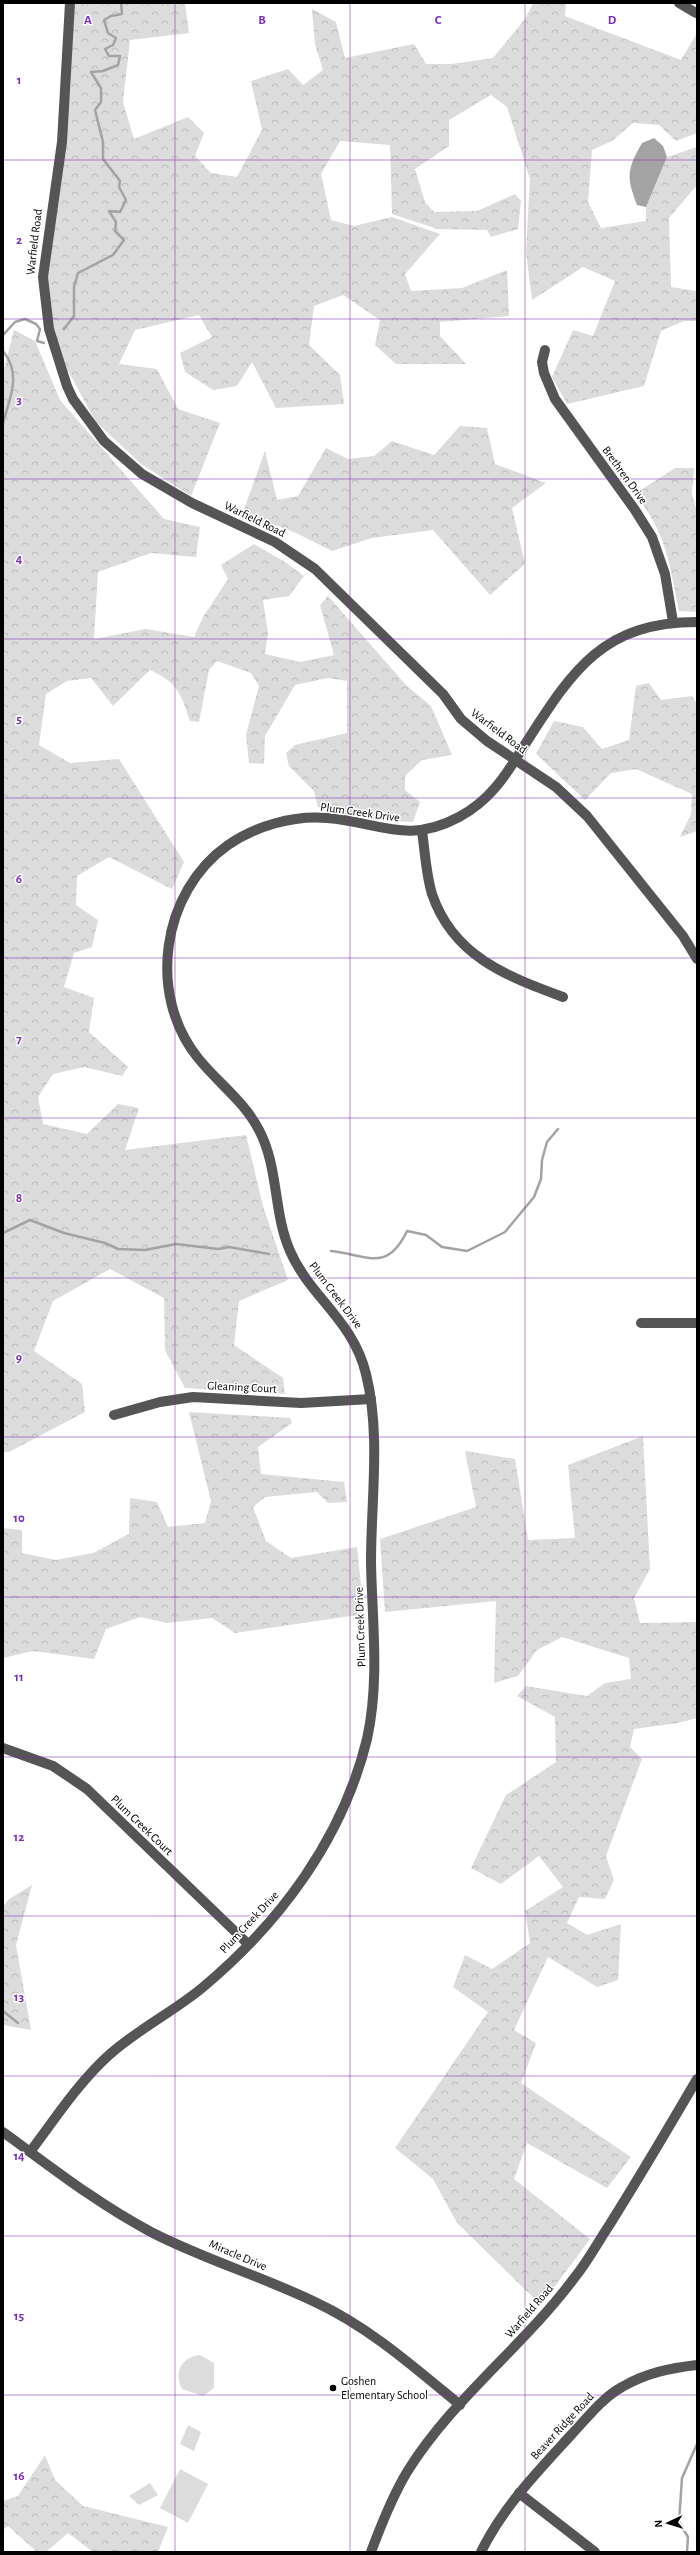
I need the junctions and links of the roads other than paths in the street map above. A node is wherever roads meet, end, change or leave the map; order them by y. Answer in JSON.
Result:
{"nodes":[{"id":1,"x":70,"y":3,"type":"edge"},
{"id":2,"x":678,"y":3,"type":"edge"},
{"id":3,"x":697,"y":12,"type":"edge"},
{"id":4,"x":545,"y":350,"type":"dead end"},
{"id":5,"x":673,"y":622,"type":"junction"},
{"id":6,"x":697,"y":622,"type":"edge"},
{"id":7,"x":516,"y":760,"type":"junction"},
{"id":8,"x":422,"y":831,"type":"junction"},
{"id":9,"x":697,"y":959,"type":"edge"},
{"id":10,"x":563,"y":996,"type":"dead end"},
{"id":11,"x":641,"y":1323,"type":"dead end"},
{"id":12,"x":697,"y":1323,"type":"edge"},
{"id":13,"x":371,"y":1399,"type":"junction"},
{"id":14,"x":114,"y":1415,"type":"dead end"},
{"id":15,"x":3,"y":1748,"type":"edge"},
{"id":16,"x":248,"y":1944,"type":"junction"},
{"id":17,"x":697,"y":2079,"type":"edge"},
{"id":18,"x":3,"y":2132,"type":"edge"},
{"id":19,"x":30,"y":2152,"type":"junction"},
{"id":20,"x":697,"y":2365,"type":"edge"},
{"id":21,"x":460,"y":2405,"type":"junction"},
{"id":22,"x":519,"y":2493,"type":"junction"},
{"id":23,"x":371,"y":2552,"type":"edge"},
{"id":24,"x":481,"y":2552,"type":"edge"},
{"id":25,"x":595,"y":2552,"type":"edge"}],
"edges":[{"from":1,"to":7,"type":"street","name":"Warfield Road"},
{"from":2,"to":3,"type":"street"},
{"from":4,"to":5,"type":"street","name":"Brethren Drive"},
{"from":5,"to":6,"type":"street","name":"Plum Creek Drive"},
{"from":5,"to":7,"type":"street","name":"Plum Creek Drive"},
{"from":7,"to":8,"type":"street","name":"Plum Creek Drive"},
{"from":7,"to":9,"type":"street","name":"Warfield Road"},
{"from":8,"to":10,"type":"street"},
{"from":8,"to":13,"type":"street","name":"Plum Creek Drive"},
{"from":11,"to":12,"type":"street"},
{"from":13,"to":14,"type":"street","name":"Gleaning Court"},
{"from":13,"to":16,"type":"street","name":"Plum Creek Drive"},
{"from":15,"to":16,"type":"street","name":"Plum Creek Court"},
{"from":16,"to":19,"type":"street","name":"Plum Creek Drive"},
{"from":17,"to":21,"type":"street","name":"Warfield Road"},
{"from":18,"to":19,"type":"street","name":"Miracle Drive"},
{"from":19,"to":21,"type":"street","name":"Miracle Drive"},
{"from":20,"to":22,"type":"street","name":"Beaver Ridge Road"},
{"from":21,"to":23,"type":"street","name":"Warfield Road"},
{"from":22,"to":24,"type":"street","name":"Beaver Ridge Road"},
{"from":22,"to":25,"type":"street"}]}
